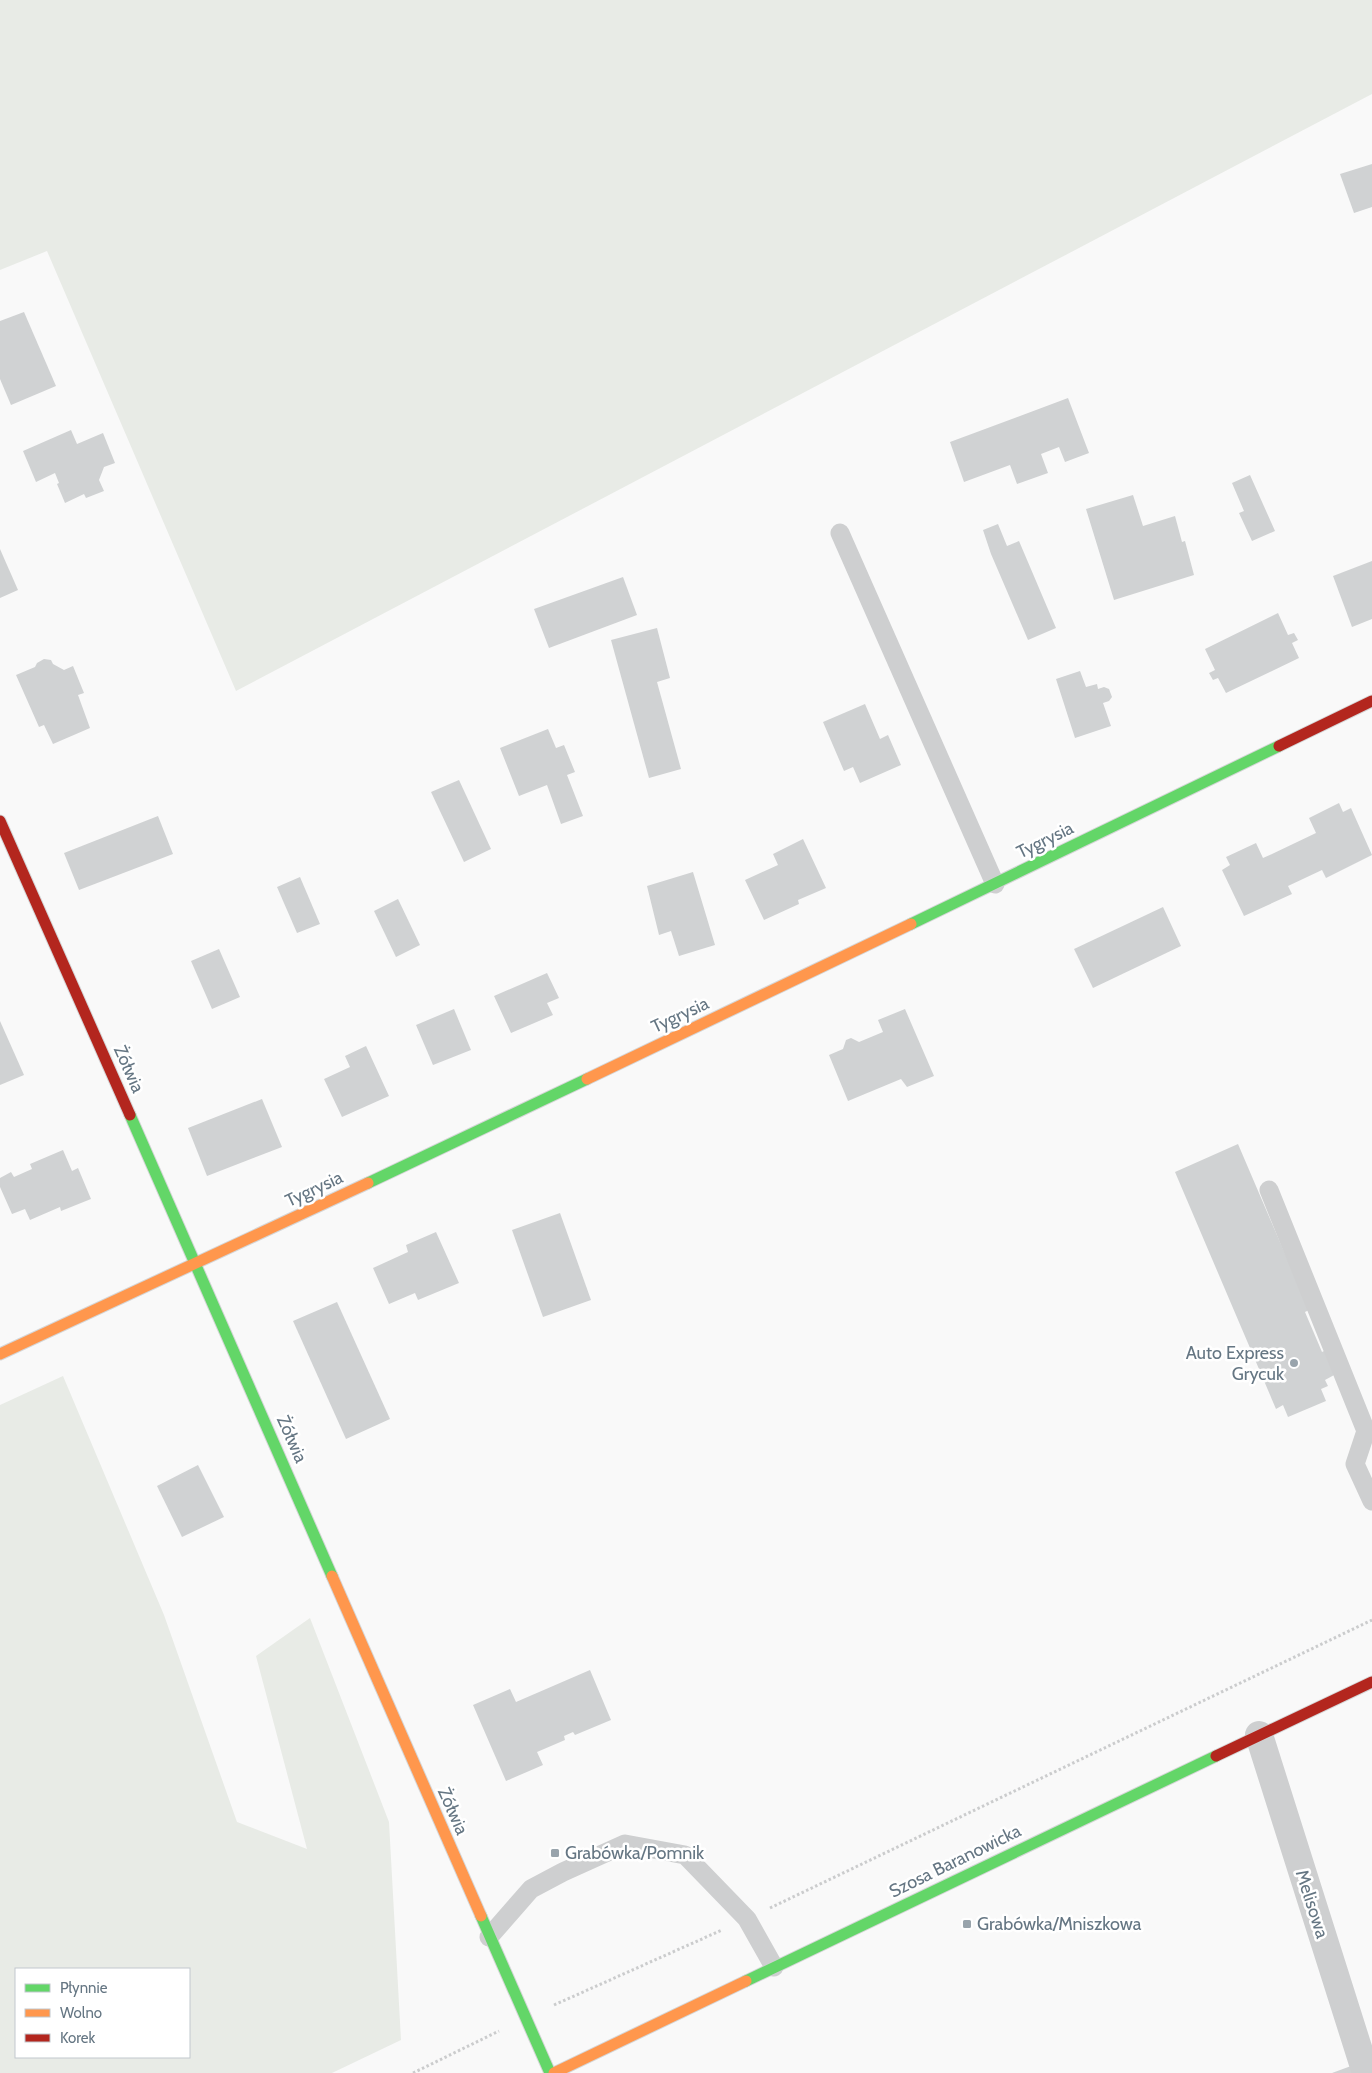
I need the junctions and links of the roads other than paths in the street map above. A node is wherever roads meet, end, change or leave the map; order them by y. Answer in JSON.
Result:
{"nodes":[{"id":1,"x":840,"y":533,"type":"dead end"},
{"id":2,"x":1372,"y":701,"type":"edge"},
{"id":3,"x":0,"y":821,"type":"edge"},
{"id":4,"x":995,"y":884,"type":"junction"},
{"id":5,"x":1269,"y":1190,"type":"dead end"},
{"id":6,"x":196,"y":1264,"type":"junction"},
{"id":7,"x":0,"y":1354,"type":"edge"},
{"id":8,"x":1372,"y":1501,"type":"edge"},
{"id":9,"x":1372,"y":1682,"type":"edge"},
{"id":10,"x":1350,"y":1692,"type":"junction"},
{"id":11,"x":1372,"y":1693,"type":"edge"},
{"id":12,"x":1259,"y":1735,"type":"junction"},
{"id":13,"x":489,"y":1937,"type":"junction"},
{"id":14,"x":774,"y":1967,"type":"junction"},
{"id":15,"x":550,"y":2073,"type":"edge"},
{"id":16,"x":554,"y":2073,"type":"edge"},
{"id":17,"x":1366,"y":2073,"type":"edge"}],
"edges":[{"from":1,"to":4,"type":"lane"},
{"from":2,"to":4,"type":"street","name":"Tygrysia"},
{"from":3,"to":6,"type":"street","name":"Żółwia"},
{"from":4,"to":6,"type":"street","name":"Tygrysia"},
{"from":5,"to":8,"type":"lane"},
{"from":6,"to":7,"type":"street","name":"Tygrysia"},
{"from":6,"to":13,"type":"street","name":"Żółwia"},
{"from":9,"to":10,"type":"street","name":"Szosa Baranowicka"},
{"from":10,"to":11,"type":"lane"},
{"from":10,"to":12,"type":"street","name":"Szosa Baranowicka"},
{"from":12,"to":14,"type":"street","name":"Szosa Baranowicka"},
{"from":12,"to":17,"type":"street","name":"Melisowa"},
{"from":13,"to":14,"type":"lane"},
{"from":13,"to":15,"type":"street","name":"Żółwia"},
{"from":14,"to":16,"type":"street","name":"Szosa Baranowicka"}]}
